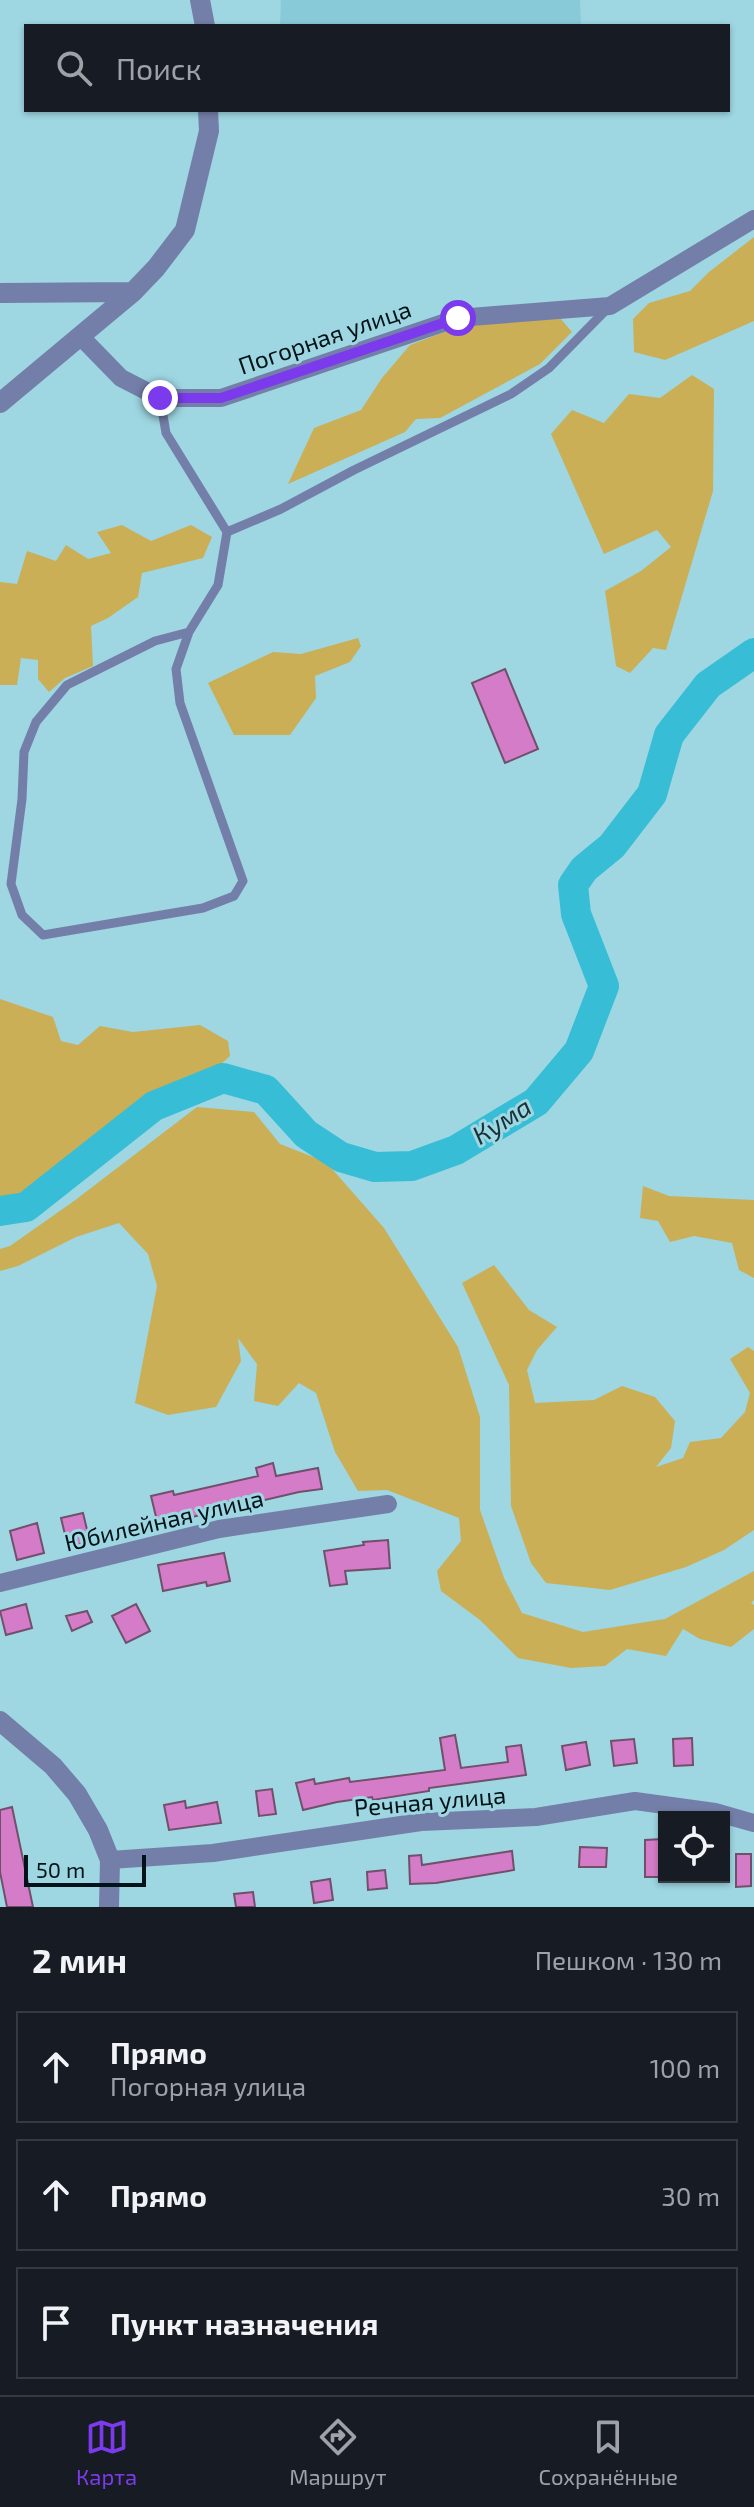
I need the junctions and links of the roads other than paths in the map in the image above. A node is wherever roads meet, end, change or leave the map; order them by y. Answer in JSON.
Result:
{"nodes":[{"id":1,"x":200,"y":0,"type":"edge"},
{"id":2,"x":205,"y":24,"type":"edge"},
{"id":3,"x":208,"y":112,"type":"edge"},
{"id":4,"x":754,"y":219,"type":"edge"},
{"id":5,"x":133,"y":292,"type":"junction"},
{"id":6,"x":0,"y":293,"type":"edge"},
{"id":7,"x":610,"y":306,"type":"junction"},
{"id":8,"x":81,"y":337,"type":"junction"},
{"id":9,"x":160,"y":398,"type":"junction"},
{"id":10,"x":0,"y":403,"type":"edge"},
{"id":11,"x":227,"y":532,"type":"junction"},
{"id":12,"x":189,"y":632,"type":"junction"},
{"id":13,"x":388,"y":1504,"type":"dead end"},
{"id":14,"x":0,"y":1583,"type":"edge"},
{"id":15,"x":0,"y":1721,"type":"edge"},
{"id":16,"x":754,"y":1823,"type":"edge"},
{"id":17,"x":110,"y":1860,"type":"junction"},
{"id":18,"x":109,"y":1907,"type":"edge"}],
"edges":[{"from":1,"to":2,"type":"street"},
{"from":3,"to":5,"type":"street"},
{"from":4,"to":7,"type":"street","name":"Погорная улица"},
{"from":5,"to":6,"type":"street"},
{"from":5,"to":8,"type":"street"},
{"from":7,"to":9,"type":"street","name":"Погорная улица"},
{"from":7,"to":11,"type":"lane"},
{"from":8,"to":9,"type":"street"},
{"from":8,"to":10,"type":"street"},
{"from":9,"to":11,"type":"lane"},
{"from":11,"to":12,"type":"lane"},
{"from":12,"to":12,"type":"lane"},
{"from":13,"to":14,"type":"street","name":"Юбилейная улица"},
{"from":15,"to":17,"type":"street"},
{"from":16,"to":17,"type":"street","name":"Речная улица"},
{"from":17,"to":18,"type":"street"}]}
